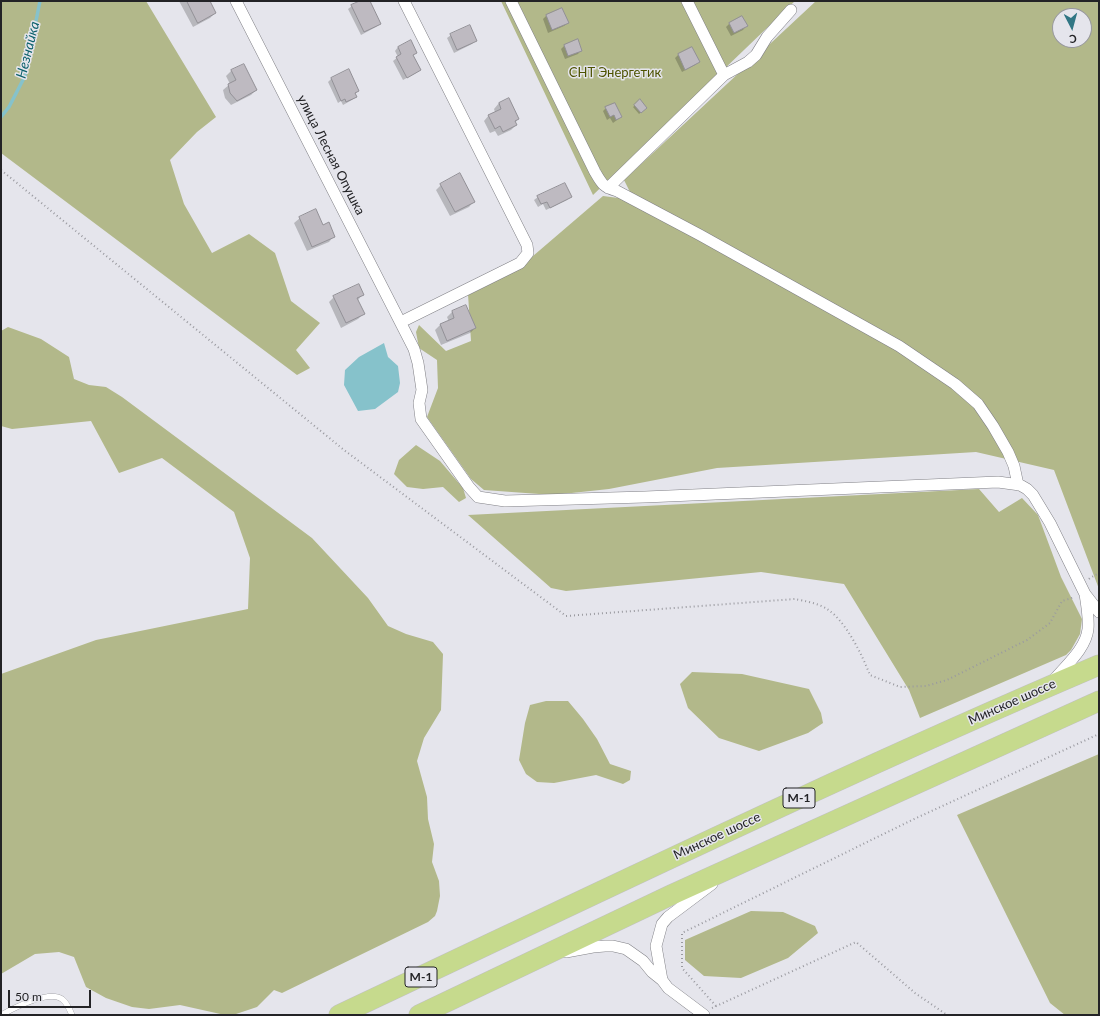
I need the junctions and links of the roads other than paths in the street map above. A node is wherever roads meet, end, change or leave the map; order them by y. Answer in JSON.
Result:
{"nodes":[{"id":1,"x":236,"y":1,"type":"edge"},
{"id":2,"x":404,"y":1,"type":"edge"},
{"id":3,"x":511,"y":1,"type":"edge"},
{"id":4,"x":687,"y":1,"type":"edge"},
{"id":5,"x":790,"y":10,"type":"dead end"},
{"id":6,"x":724,"y":75,"type":"junction"},
{"id":7,"x":608,"y":188,"type":"junction"},
{"id":8,"x":401,"y":322,"type":"junction"},
{"id":9,"x":1018,"y":485,"type":"junction"},
{"id":10,"x":1085,"y":594,"type":"junction"},
{"id":11,"x":1099,"y":612,"type":"edge"},
{"id":12,"x":1099,"y":665,"type":"edge"},
{"id":13,"x":1048,"y":687,"type":"junction"},
{"id":14,"x":1099,"y":701,"type":"edge"},
{"id":15,"x":734,"y":866,"type":"junction"},
{"id":16,"x":533,"y":961,"type":"junction"},
{"id":17,"x":662,"y":980,"type":"junction"},
{"id":18,"x":702,"y":1014,"type":"edge"},
{"id":19,"x":1,"y":1015,"type":"edge"},
{"id":20,"x":72,"y":1015,"type":"edge"},
{"id":21,"x":339,"y":1015,"type":"edge"},
{"id":22,"x":419,"y":1015,"type":"edge"}],
"edges":[{"from":1,"to":8,"type":"street","name":"улица Лесная Опушка"},
{"from":2,"to":8,"type":"street"},
{"from":3,"to":7,"type":"street"},
{"from":4,"to":6,"type":"street"},
{"from":5,"to":6,"type":"street"},
{"from":6,"to":7,"type":"street"},
{"from":7,"to":9,"type":"street"},
{"from":8,"to":9,"type":"street","name":"улица Лесная Опушка"},
{"from":9,"to":10,"type":"street"},
{"from":10,"to":11,"type":"street"},
{"from":10,"to":13,"type":"street"},
{"from":12,"to":13,"type":"highway","name":"Минское шоссе","number":"М-1"},
{"from":13,"to":21,"type":"highway","name":"Минское шоссе","number":"М-1"},
{"from":14,"to":15,"type":"highway","number":"М-1"},
{"from":15,"to":16,"type":"highway","number":"М-1"},
{"from":15,"to":17,"type":"street"},
{"from":16,"to":17,"type":"street"},
{"from":16,"to":22,"type":"highway","number":"М-1"},
{"from":17,"to":18,"type":"street"},
{"from":19,"to":20,"type":"lane"}]}
